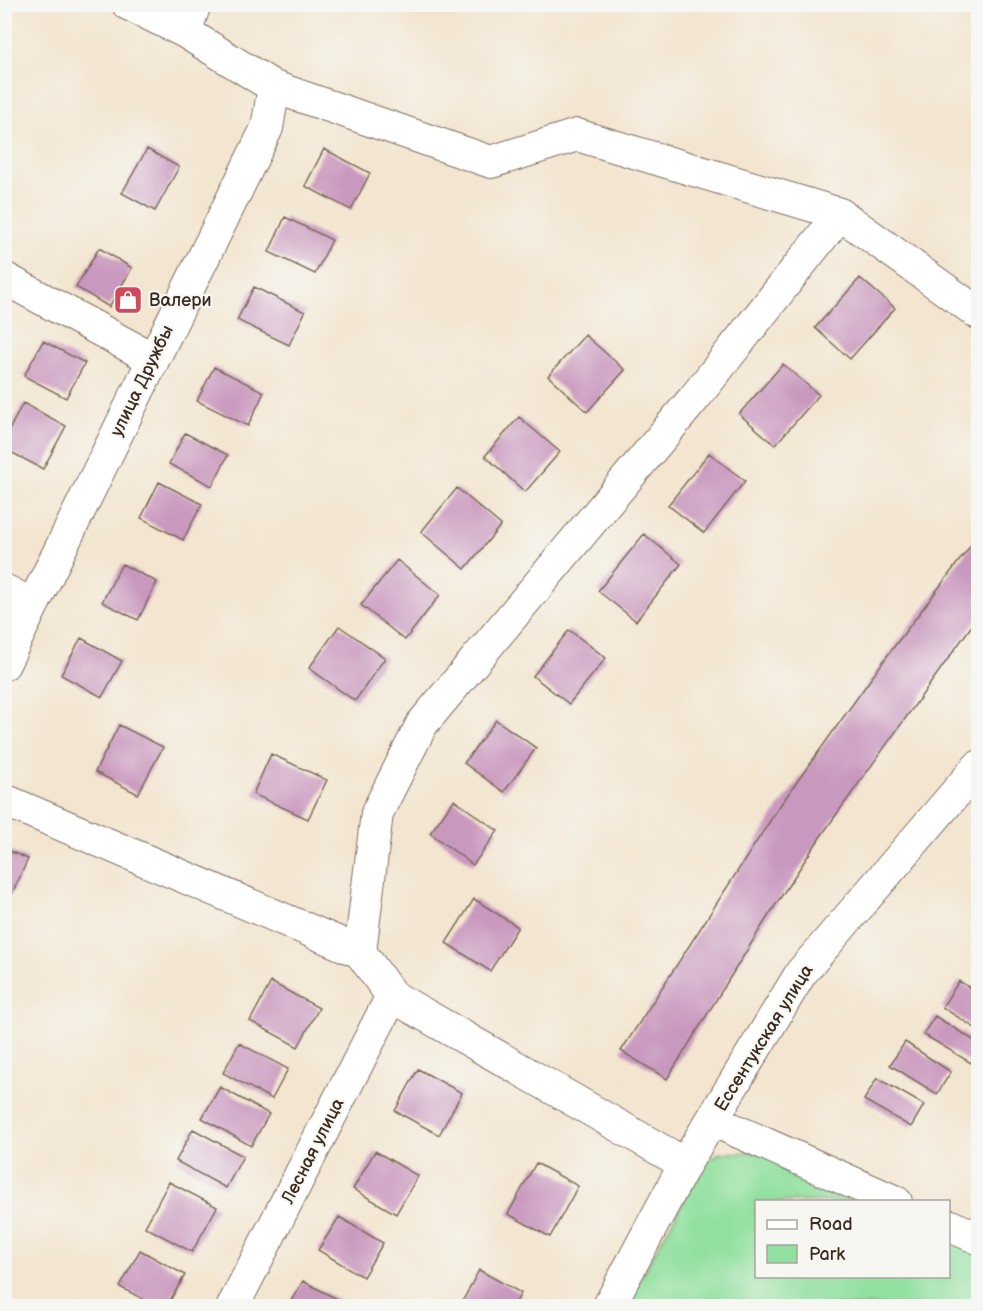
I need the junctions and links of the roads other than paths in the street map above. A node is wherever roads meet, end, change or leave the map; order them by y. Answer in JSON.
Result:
{"nodes":[{"id":1,"x":128,"y":4,"type":"edge"},
{"id":2,"x":190,"y":18,"type":"edge"},
{"id":3,"x":274,"y":87,"type":"junction"},
{"id":4,"x":840,"y":214,"type":"junction"},
{"id":5,"x":4,"y":278,"type":"edge"},
{"id":6,"x":978,"y":313,"type":"edge"},
{"id":7,"x":153,"y":359,"type":"junction"},
{"id":8,"x":4,"y":590,"type":"edge"},
{"id":9,"x":33,"y":605,"type":"junction"},
{"id":10,"x":4,"y":663,"type":"edge"},
{"id":11,"x":978,"y":767,"type":"edge"},
{"id":12,"x":4,"y":800,"type":"edge"},
{"id":13,"x":360,"y":952,"type":"junction"},
{"id":14,"x":392,"y":996,"type":"junction"},
{"id":15,"x":712,"y":1120,"type":"junction"},
{"id":16,"x":685,"y":1164,"type":"junction"},
{"id":17,"x":892,"y":1200,"type":"edge"},
{"id":18,"x":950,"y":1226,"type":"edge"},
{"id":19,"x":978,"y":1238,"type":"edge"},
{"id":20,"x":233,"y":1306,"type":"edge"},
{"id":21,"x":609,"y":1306,"type":"edge"}],
"edges":[{"from":1,"to":2,"type":"street"},
{"from":2,"to":3,"type":"street"},
{"from":3,"to":4,"type":"street"},
{"from":3,"to":7,"type":"street","name":"улица Дружбы"},
{"from":4,"to":6,"type":"street"},
{"from":4,"to":13,"type":"street"},
{"from":5,"to":7,"type":"street"},
{"from":7,"to":9,"type":"street","name":"улица Дружбы"},
{"from":8,"to":9,"type":"street"},
{"from":9,"to":10,"type":"street","name":"улица Дружбы"},
{"from":11,"to":15,"type":"street","name":"Ессентукская улица"},
{"from":12,"to":13,"type":"street"},
{"from":13,"to":14,"type":"street"},
{"from":14,"to":16,"type":"street"},
{"from":14,"to":20,"type":"street","name":"Лесная улица"},
{"from":15,"to":16,"type":"street","name":"Ессентукская улица"},
{"from":15,"to":17,"type":"street"},
{"from":16,"to":21,"type":"street","name":"Ессентукская улица"},
{"from":18,"to":19,"type":"street"}]}
